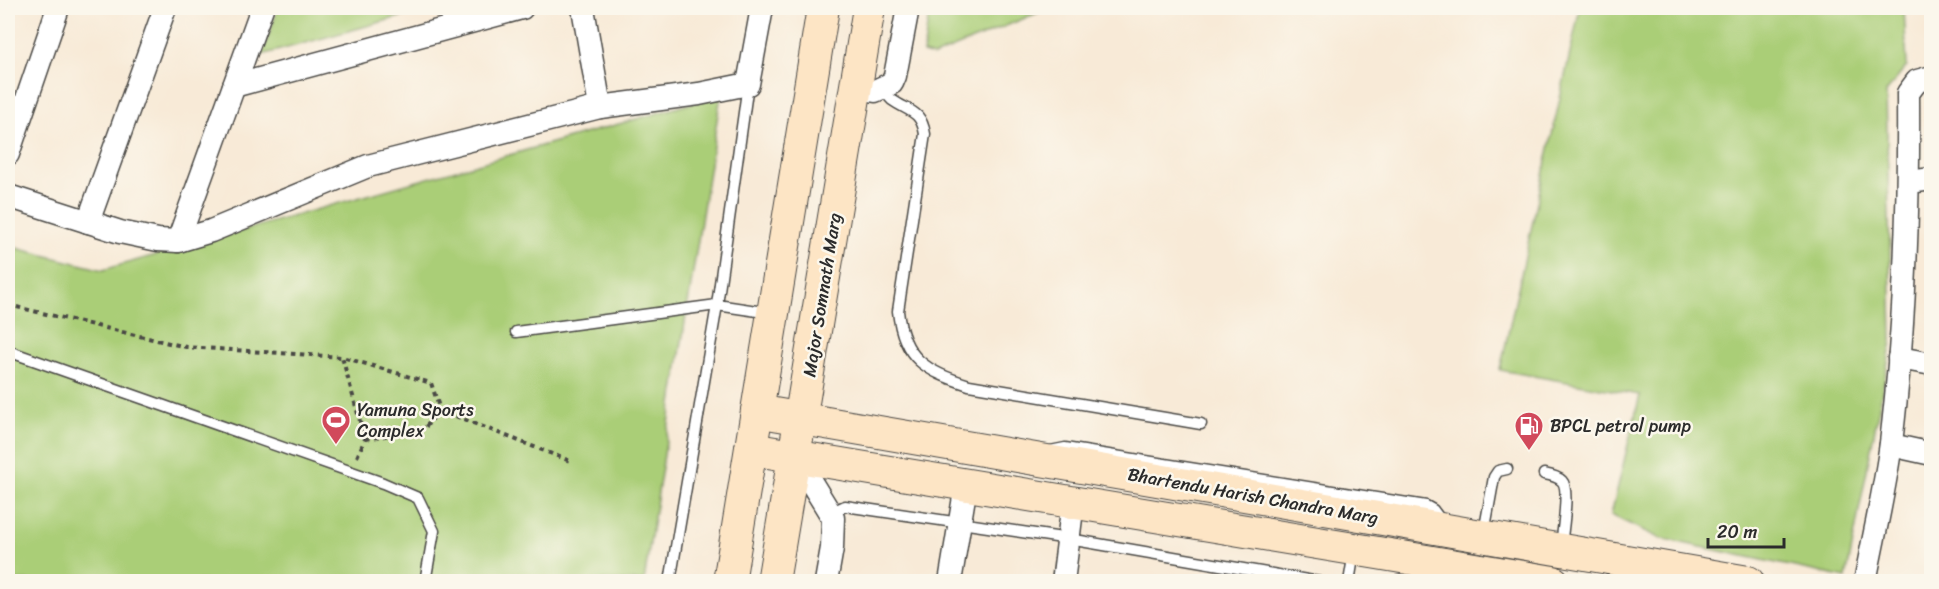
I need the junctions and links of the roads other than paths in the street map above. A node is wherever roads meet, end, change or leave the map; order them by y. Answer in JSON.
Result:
{"nodes":[{"id":1,"x":58,"y":8,"type":"edge"},
{"id":2,"x":165,"y":8,"type":"edge"},
{"id":3,"x":262,"y":8,"type":"edge"},
{"id":4,"x":522,"y":8,"type":"edge"},
{"id":5,"x":583,"y":8,"type":"edge"},
{"id":6,"x":762,"y":8,"type":"edge"},
{"id":7,"x":823,"y":8,"type":"edge"},
{"id":8,"x":869,"y":8,"type":"edge"},
{"id":9,"x":908,"y":8,"type":"edge"},
{"id":10,"x":1932,"y":77,"type":"edge"},
{"id":11,"x":748,"y":84,"type":"junction"},
{"id":12,"x":234,"y":86,"type":"junction"},
{"id":13,"x":869,"y":88,"type":"junction"},
{"id":14,"x":600,"y":107,"type":"junction"},
{"id":15,"x":8,"y":154,"type":"edge"},
{"id":16,"x":1932,"y":179,"type":"edge"},
{"id":17,"x":1908,"y":182,"type":"junction"},
{"id":18,"x":8,"y":196,"type":"edge"},
{"id":19,"x":88,"y":222,"type":"junction"},
{"id":20,"x":178,"y":241,"type":"junction"},
{"id":21,"x":717,"y":305,"type":"junction"},
{"id":22,"x":774,"y":313,"type":"junction"},
{"id":23,"x":516,"y":332,"type":"dead end"},
{"id":24,"x":8,"y":351,"type":"edge"},
{"id":25,"x":1899,"y":358,"type":"junction"},
{"id":26,"x":1932,"y":364,"type":"edge"},
{"id":27,"x":757,"y":411,"type":"junction"},
{"id":28,"x":801,"y":419,"type":"junction"},
{"id":29,"x":1201,"y":424,"type":"dead end"},
{"id":30,"x":1891,"y":445,"type":"junction"},
{"id":31,"x":751,"y":449,"type":"junction"},
{"id":32,"x":1932,"y":454,"type":"edge"},
{"id":33,"x":795,"y":456,"type":"junction"},
{"id":34,"x":1507,"y":469,"type":"dead end"},
{"id":35,"x":1544,"y":474,"type":"dead end"},
{"id":36,"x":966,"y":485,"type":"junction"},
{"id":37,"x":1073,"y":502,"type":"junction"},
{"id":38,"x":830,"y":513,"type":"junction"},
{"id":39,"x":960,"y":522,"type":"junction"},
{"id":40,"x":1483,"y":536,"type":"junction"},
{"id":41,"x":1069,"y":539,"type":"junction"},
{"id":42,"x":1355,"y":549,"type":"junction"},
{"id":43,"x":1561,"y":549,"type":"junction"},
{"id":44,"x":425,"y":582,"type":"edge"},
{"id":45,"x":670,"y":582,"type":"edge"},
{"id":46,"x":729,"y":582,"type":"edge"},
{"id":47,"x":774,"y":582,"type":"edge"},
{"id":48,"x":826,"y":582,"type":"edge"},
{"id":49,"x":950,"y":582,"type":"edge"},
{"id":50,"x":1063,"y":582,"type":"edge"},
{"id":51,"x":1319,"y":582,"type":"edge"},
{"id":52,"x":1349,"y":582,"type":"edge"},
{"id":53,"x":1553,"y":582,"type":"edge"},
{"id":54,"x":1748,"y":582,"type":"edge"},
{"id":55,"x":1866,"y":582,"type":"edge"}],
"edges":[{"from":1,"to":15,"type":"street"},
{"from":2,"to":19,"type":"street"},
{"from":3,"to":12,"type":"street"},
{"from":4,"to":12,"type":"street"},
{"from":5,"to":14,"type":"street"},
{"from":6,"to":11,"type":"street"},
{"from":7,"to":22,"type":"main road"},
{"from":8,"to":13,"type":"main road","name":"Major Somnath Marg"},
{"from":9,"to":13,"type":"street"},
{"from":10,"to":17,"type":"street"},
{"from":11,"to":14,"type":"street"},
{"from":11,"to":21,"type":"lane"},
{"from":12,"to":20,"type":"street"},
{"from":13,"to":28,"type":"main road","name":"Major Somnath Marg"},
{"from":13,"to":29,"type":"lane"},
{"from":14,"to":20,"type":"street"},
{"from":16,"to":17,"type":"street"},
{"from":17,"to":25,"type":"street"},
{"from":18,"to":19,"type":"street"},
{"from":19,"to":20,"type":"street"},
{"from":21,"to":22,"type":"lane"},
{"from":21,"to":23,"type":"lane"},
{"from":21,"to":45,"type":"lane"},
{"from":22,"to":27,"type":"main road"},
{"from":24,"to":44,"type":"lane"},
{"from":25,"to":26,"type":"street"},
{"from":25,"to":30,"type":"street"},
{"from":27,"to":28,"type":"main road","name":"Bhartendu Harish Chandra Marg"},
{"from":27,"to":31,"type":"main road"},
{"from":28,"to":33,"type":"main road","name":"Major Somnath Marg"},
{"from":28,"to":40,"type":"main road","name":"Bhartendu Harish Chandra Marg"},
{"from":30,"to":32,"type":"street"},
{"from":30,"to":55,"type":"street"},
{"from":31,"to":33,"type":"main road","name":"Bhartendu Harish Chandra Marg"},
{"from":31,"to":46,"type":"main road"},
{"from":33,"to":36,"type":"main road","name":"Bhartendu Harish Chandra Marg"},
{"from":33,"to":38,"type":"street"},
{"from":33,"to":47,"type":"main road","name":"Major Somnath Marg"},
{"from":34,"to":40,"type":"lane"},
{"from":35,"to":43,"type":"lane"},
{"from":36,"to":37,"type":"main road","name":"Bhartendu Harish Chandra Marg"},
{"from":36,"to":39,"type":"street"},
{"from":37,"to":41,"type":"street"},
{"from":37,"to":42,"type":"main road","name":"Bhartendu Harish Chandra Marg"},
{"from":38,"to":39,"type":"lane"},
{"from":38,"to":48,"type":"street"},
{"from":39,"to":41,"type":"lane"},
{"from":39,"to":49,"type":"street"},
{"from":40,"to":43,"type":"main road","name":"Bhartendu Harish Chandra Marg"},
{"from":41,"to":50,"type":"street"},
{"from":41,"to":51,"type":"lane"},
{"from":42,"to":52,"type":"lane"},
{"from":42,"to":53,"type":"main road","name":"Bhartendu Harish Chandra Marg"},
{"from":43,"to":54,"type":"main road","name":"Bhartendu Harish Chandra Marg"}]}
